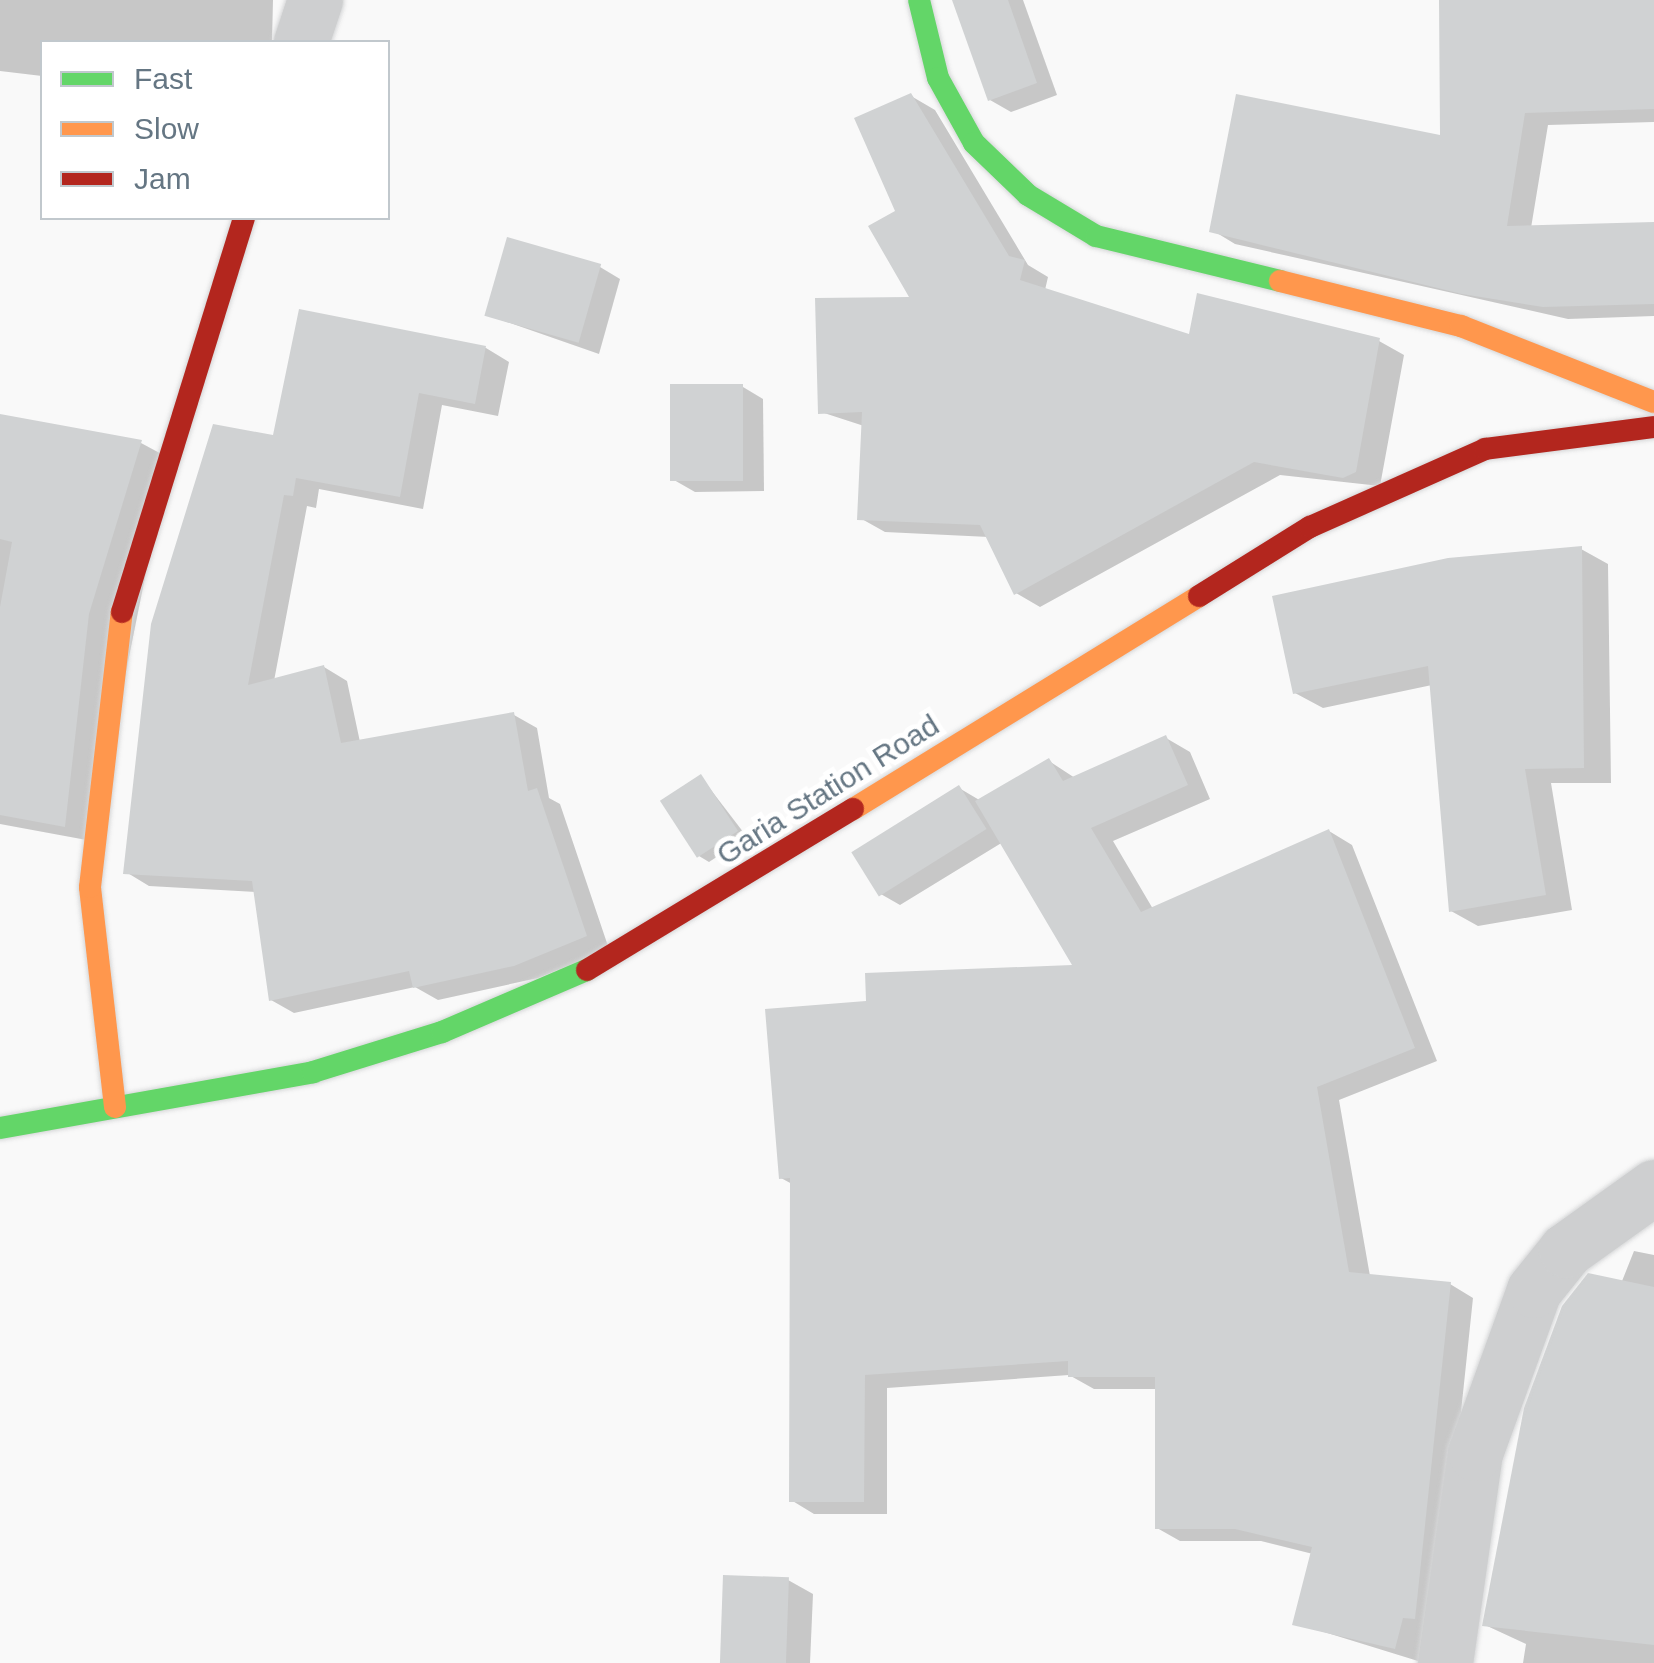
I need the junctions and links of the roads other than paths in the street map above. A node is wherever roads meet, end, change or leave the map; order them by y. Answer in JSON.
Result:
{"nodes":[{"id":1,"x":315,"y":0,"type":"edge"},
{"id":2,"x":919,"y":0,"type":"edge"},
{"id":3,"x":302,"y":40,"type":"edge"},
{"id":4,"x":243,"y":220,"type":"edge"},
{"id":5,"x":1654,"y":402,"type":"edge"},
{"id":6,"x":1654,"y":428,"type":"edge"},
{"id":7,"x":114,"y":1107,"type":"junction"},
{"id":8,"x":0,"y":1128,"type":"edge"},
{"id":9,"x":1654,"y":1187,"type":"edge"},
{"id":10,"x":1445,"y":1663,"type":"edge"}],
"edges":[{"from":1,"to":3,"type":"street"},
{"from":2,"to":5,"type":"main road"},
{"from":4,"to":7,"type":"main road"},
{"from":6,"to":7,"type":"main road","name":"Garia Station Road"},
{"from":7,"to":8,"type":"main road","name":"Garia Station Road"},
{"from":9,"to":10,"type":"street"}]}
